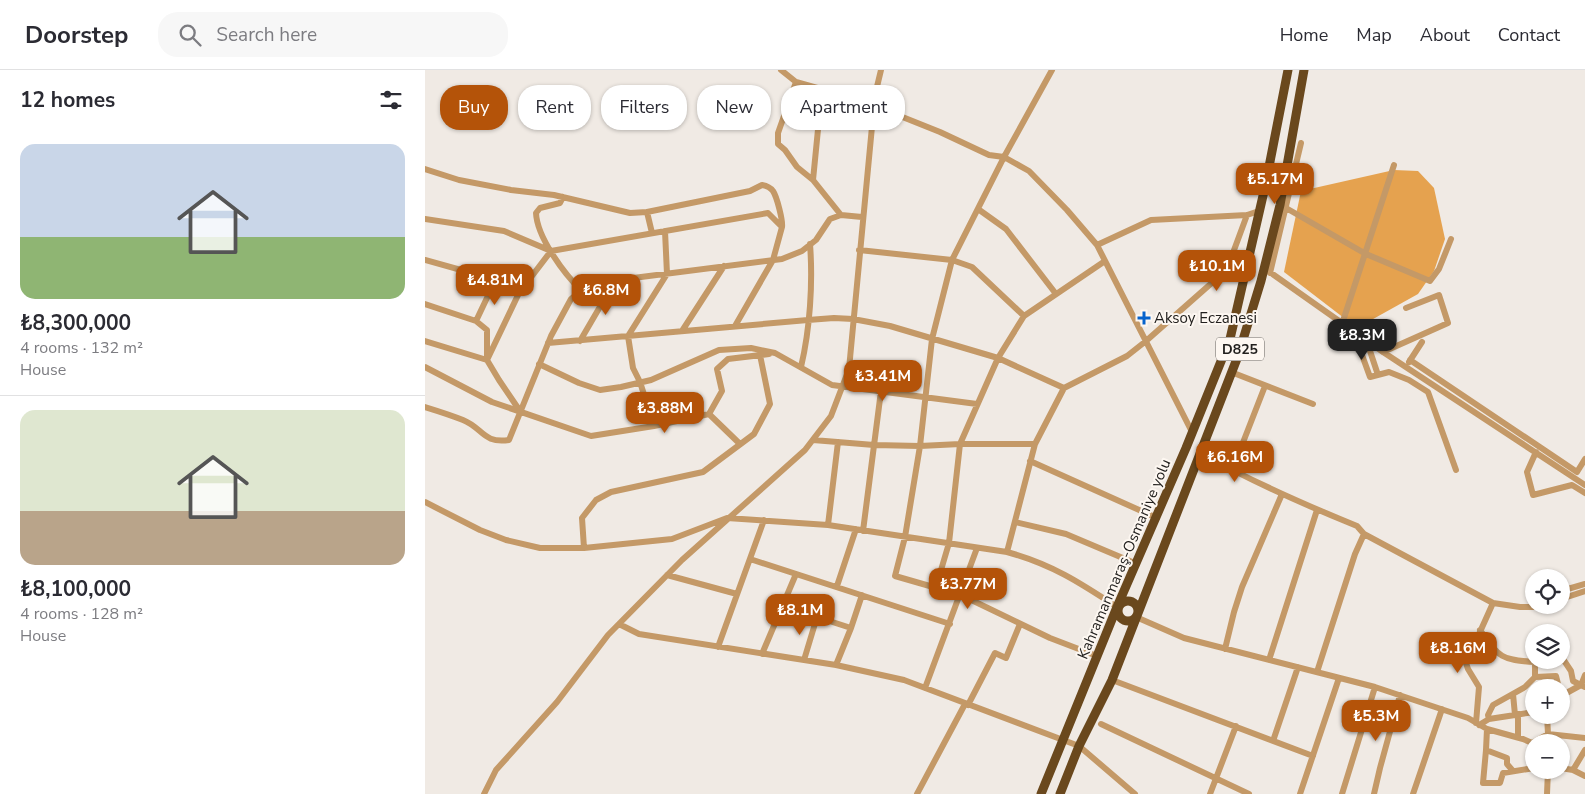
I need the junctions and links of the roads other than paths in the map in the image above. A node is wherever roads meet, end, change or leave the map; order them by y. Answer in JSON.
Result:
{"nodes":[{"id":1,"x":781,"y":70,"type":"edge"},
{"id":2,"x":881,"y":70,"type":"edge"},
{"id":3,"x":1052,"y":70,"type":"edge"},
{"id":4,"x":1288,"y":70,"type":"edge"},
{"id":5,"x":1304,"y":70,"type":"edge"},
{"id":6,"x":796,"y":82,"type":"junction"},
{"id":7,"x":807,"y":85,"type":"edge"},
{"id":8,"x":877,"y":85,"type":"edge"},
{"id":9,"x":905,"y":118,"type":"edge"},
{"id":10,"x":818,"y":130,"type":"edge"},
{"id":11,"x":871,"y":130,"type":"edge"},
{"id":12,"x":1301,"y":143,"type":"dead end"},
{"id":13,"x":1004,"y":157,"type":"junction"},
{"id":14,"x":1394,"y":165,"type":"dead end"},
{"id":15,"x":425,"y":170,"type":"edge"},
{"id":16,"x":813,"y":180,"type":"junction"},
{"id":17,"x":563,"y":197,"type":"junction"},
{"id":18,"x":1286,"y":208,"type":"junction"},
{"id":19,"x":978,"y":209,"type":"junction"},
{"id":20,"x":1259,"y":211,"type":"junction"},
{"id":21,"x":647,"y":212,"type":"junction"},
{"id":22,"x":841,"y":215,"type":"junction"},
{"id":23,"x":1247,"y":215,"type":"junction"},
{"id":24,"x":862,"y":217,"type":"junction"},
{"id":25,"x":425,"y":219,"type":"edge"},
{"id":26,"x":782,"y":227,"type":"junction"},
{"id":27,"x":665,"y":231,"type":"junction"},
{"id":28,"x":652,"y":233,"type":"junction"},
{"id":29,"x":1451,"y":239,"type":"dead end"},
{"id":30,"x":810,"y":244,"type":"junction"},
{"id":31,"x":1097,"y":245,"type":"junction"},
{"id":32,"x":859,"y":250,"type":"junction"},
{"id":33,"x":551,"y":251,"type":"junction"},
{"id":34,"x":1366,"y":254,"type":"junction"},
{"id":35,"x":425,"y":260,"type":"edge"},
{"id":36,"x":773,"y":260,"type":"junction"},
{"id":37,"x":952,"y":260,"type":"junction"},
{"id":38,"x":1105,"y":261,"type":"junction"},
{"id":39,"x":724,"y":266,"type":"junction"},
{"id":40,"x":1267,"y":270,"type":"junction"},
{"id":41,"x":667,"y":274,"type":"junction"},
{"id":42,"x":495,"y":281,"type":"junction"},
{"id":43,"x":615,"y":281,"type":"junction"},
{"id":44,"x":582,"y":290,"type":"junction"},
{"id":45,"x":519,"y":293,"type":"junction"},
{"id":46,"x":1056,"y":294,"type":"junction"},
{"id":47,"x":425,"y":304,"type":"edge"},
{"id":48,"x":1406,"y":308,"type":"dead end"},
{"id":49,"x":1023,"y":316,"type":"junction"},
{"id":50,"x":853,"y":319,"type":"junction"},
{"id":51,"x":808,"y":320,"type":"junction"},
{"id":52,"x":476,"y":321,"type":"junction"},
{"id":53,"x":1342,"y":324,"type":"junction"},
{"id":54,"x":735,"y":326,"type":"junction"},
{"id":55,"x":682,"y":331,"type":"junction"},
{"id":56,"x":1355,"y":332,"type":"junction"},
{"id":57,"x":628,"y":336,"type":"junction"},
{"id":58,"x":932,"y":339,"type":"junction"},
{"id":59,"x":579,"y":340,"type":"junction"},
{"id":60,"x":425,"y":341,"type":"edge"},
{"id":61,"x":1146,"y":341,"type":"junction"},
{"id":62,"x":1367,"y":341,"type":"junction"},
{"id":63,"x":1422,"y":342,"type":"dead end"},
{"id":64,"x":548,"y":343,"type":"junction"},
{"id":65,"x":1383,"y":352,"type":"junction"},
{"id":66,"x":775,"y":353,"type":"junction"},
{"id":67,"x":760,"y":355,"type":"junction"},
{"id":68,"x":998,"y":358,"type":"junction"},
{"id":69,"x":487,"y":360,"type":"junction"},
{"id":70,"x":1410,"y":360,"type":"junction"},
{"id":71,"x":539,"y":364,"type":"junction"},
{"id":72,"x":425,"y":367,"type":"edge"},
{"id":73,"x":801,"y":367,"type":"junction"},
{"id":74,"x":1405,"y":367,"type":"junction"},
{"id":75,"x":1231,"y":372,"type":"junction"},
{"id":76,"x":1378,"y":375,"type":"junction"},
{"id":77,"x":640,"y":382,"type":"junction"},
{"id":78,"x":1265,"y":386,"type":"junction"},
{"id":79,"x":842,"y":387,"type":"junction"},
{"id":80,"x":1065,"y":388,"type":"junction"},
{"id":81,"x":881,"y":391,"type":"junction"},
{"id":82,"x":926,"y":398,"type":"junction"},
{"id":83,"x":977,"y":404,"type":"junction"},
{"id":84,"x":1313,"y":404,"type":"dead end"},
{"id":85,"x":425,"y":407,"type":"edge"},
{"id":86,"x":520,"y":411,"type":"junction"},
{"id":87,"x":709,"y":414,"type":"junction"},
{"id":88,"x":653,"y":426,"type":"junction"},
{"id":89,"x":1192,"y":432,"type":"junction"},
{"id":90,"x":813,"y":440,"type":"junction"},
{"id":91,"x":838,"y":442,"type":"junction"},
{"id":92,"x":741,"y":444,"type":"junction"},
{"id":93,"x":960,"y":444,"type":"junction"},
{"id":94,"x":1035,"y":444,"type":"junction"},
{"id":95,"x":874,"y":445,"type":"junction"},
{"id":96,"x":920,"y":446,"type":"junction"},
{"id":97,"x":1199,"y":452,"type":"junction"},
{"id":98,"x":1536,"y":452,"type":"junction"},
{"id":99,"x":1585,"y":459,"type":"edge"},
{"id":100,"x":1030,"y":461,"type":"junction"},
{"id":101,"x":1235,"y":463,"type":"dead end"},
{"id":102,"x":1456,"y":470,"type":"dead end"},
{"id":103,"x":1585,"y":485,"type":"edge"},
{"id":104,"x":1585,"y":492,"type":"edge"},
{"id":105,"x":1282,"y":494,"type":"junction"},
{"id":106,"x":425,"y":502,"type":"edge"},
{"id":107,"x":1317,"y":510,"type":"junction"},
{"id":108,"x":727,"y":518,"type":"junction"},
{"id":109,"x":1157,"y":518,"type":"junction"},
{"id":110,"x":764,"y":520,"type":"junction"},
{"id":111,"x":1015,"y":522,"type":"junction"},
{"id":112,"x":829,"y":525,"type":"junction"},
{"id":113,"x":859,"y":530,"type":"junction"},
{"id":114,"x":1363,"y":534,"type":"junction"},
{"id":115,"x":905,"y":537,"type":"junction"},
{"id":116,"x":949,"y":543,"type":"junction"},
{"id":117,"x":584,"y":548,"type":"junction"},
{"id":118,"x":977,"y":548,"type":"junction"},
{"id":119,"x":1007,"y":552,"type":"junction"},
{"id":120,"x":750,"y":560,"type":"junction"},
{"id":121,"x":1137,"y":564,"type":"junction"},
{"id":122,"x":796,"y":574,"type":"junction"},
{"id":123,"x":667,"y":575,"type":"junction"},
{"id":124,"x":1585,"y":584,"type":"edge"},
{"id":125,"x":837,"y":586,"type":"junction"},
{"id":126,"x":935,"y":587,"type":"junction"},
{"id":127,"x":1570,"y":588,"type":"edge"},
{"id":128,"x":1585,"y":592,"type":"edge"},
{"id":129,"x":737,"y":594,"type":"junction"},
{"id":130,"x":861,"y":595,"type":"junction"},
{"id":131,"x":961,"y":595,"type":"junction"},
{"id":132,"x":1570,"y":596,"type":"edge"},
{"id":133,"x":1493,"y":603,"type":"junction"},
{"id":134,"x":1118,"y":605,"type":"junction"},
{"id":135,"x":783,"y":606,"type":"junction"},
{"id":136,"x":1525,"y":607,"type":"edge"},
{"id":137,"x":1137,"y":615,"type":"junction"},
{"id":138,"x":817,"y":617,"type":"junction"},
{"id":139,"x":619,"y":624,"type":"junction"},
{"id":140,"x":950,"y":624,"type":"junction"},
{"id":141,"x":1020,"y":624,"type":"junction"},
{"id":142,"x":851,"y":628,"type":"junction"},
{"id":143,"x":1480,"y":630,"type":"junction"},
{"id":144,"x":717,"y":647,"type":"junction"},
{"id":145,"x":1225,"y":649,"type":"junction"},
{"id":146,"x":762,"y":654,"type":"junction"},
{"id":147,"x":1097,"y":656,"type":"junction"},
{"id":148,"x":804,"y":660,"type":"junction"},
{"id":149,"x":1269,"y":660,"type":"junction"},
{"id":150,"x":836,"y":665,"type":"junction"},
{"id":151,"x":1298,"y":667,"type":"junction"},
{"id":152,"x":1570,"y":669,"type":"edge"},
{"id":153,"x":1317,"y":672,"type":"junction"},
{"id":154,"x":1585,"y":675,"type":"edge"},
{"id":155,"x":1535,"y":677,"type":"junction"},
{"id":156,"x":1339,"y":678,"type":"junction"},
{"id":157,"x":1557,"y":679,"type":"edge"},
{"id":158,"x":1112,"y":680,"type":"junction"},
{"id":159,"x":1583,"y":686,"type":"edge"},
{"id":160,"x":1375,"y":687,"type":"junction"},
{"id":161,"x":925,"y":688,"type":"junction"},
{"id":162,"x":1570,"y":692,"type":"edge"},
{"id":163,"x":1513,"y":694,"type":"junction"},
{"id":164,"x":1400,"y":695,"type":"junction"},
{"id":165,"x":967,"y":704,"type":"junction"},
{"id":166,"x":1442,"y":709,"type":"junction"},
{"id":167,"x":1525,"y":713,"type":"edge"},
{"id":168,"x":1516,"y":714,"type":"junction"},
{"id":169,"x":1489,"y":719,"type":"junction"},
{"id":170,"x":1101,"y":724,"type":"dead end"},
{"id":171,"x":1477,"y":724,"type":"junction"},
{"id":172,"x":1547,"y":724,"type":"edge"},
{"id":173,"x":1236,"y":726,"type":"junction"},
{"id":174,"x":1487,"y":729,"type":"junction"},
{"id":175,"x":1548,"y":734,"type":"edge"},
{"id":176,"x":1570,"y":736,"type":"edge"},
{"id":177,"x":1518,"y":737,"type":"junction"},
{"id":178,"x":1585,"y":738,"type":"edge"},
{"id":179,"x":1062,"y":740,"type":"junction"},
{"id":180,"x":1273,"y":741,"type":"junction"},
{"id":181,"x":1525,"y":741,"type":"edge"},
{"id":182,"x":1079,"y":746,"type":"junction"},
{"id":183,"x":1486,"y":750,"type":"junction"},
{"id":184,"x":1585,"y":750,"type":"edge"},
{"id":185,"x":1313,"y":756,"type":"junction"},
{"id":186,"x":1525,"y":769,"type":"edge"},
{"id":187,"x":1570,"y":770,"type":"edge"},
{"id":188,"x":1573,"y":770,"type":"junction"},
{"id":189,"x":1513,"y":771,"type":"junction"},
{"id":190,"x":1585,"y":776,"type":"edge"},
{"id":191,"x":1217,"y":778,"type":"junction"},
{"id":192,"x":1547,"y":779,"type":"edge"},
{"id":193,"x":484,"y":794,"type":"edge"},
{"id":194,"x":917,"y":794,"type":"edge"},
{"id":195,"x":1041,"y":794,"type":"edge"},
{"id":196,"x":1060,"y":794,"type":"edge"},
{"id":197,"x":1135,"y":794,"type":"edge"},
{"id":198,"x":1210,"y":794,"type":"edge"},
{"id":199,"x":1249,"y":794,"type":"edge"},
{"id":200,"x":1300,"y":794,"type":"edge"},
{"id":201,"x":1342,"y":794,"type":"edge"},
{"id":202,"x":1374,"y":794,"type":"edge"},
{"id":203,"x":1413,"y":794,"type":"edge"},
{"id":204,"x":1547,"y":794,"type":"edge"}],
"edges":[{"from":1,"to":6,"type":"street"},
{"from":2,"to":8,"type":"street"},
{"from":3,"to":13,"type":"street"},
{"from":4,"to":20,"type":"highway","name":"Kahramanmaraş-Osmaniye yolu","number":"D825"},
{"from":5,"to":40,"type":"highway","name":"Kahramanmaraş-Osmaniye yolu","number":"D825"},
{"from":6,"to":7,"type":"street"},
{"from":6,"to":16,"type":"street"},
{"from":9,"to":13,"type":"street"},
{"from":10,"to":16,"type":"street"},
{"from":11,"to":24,"type":"street"},
{"from":12,"to":18,"type":"street"},
{"from":13,"to":19,"type":"street"},
{"from":13,"to":31,"type":"street"},
{"from":14,"to":34,"type":"street"},
{"from":15,"to":17,"type":"street"},
{"from":16,"to":22,"type":"street"},
{"from":17,"to":21,"type":"street"},
{"from":17,"to":33,"type":"street"},
{"from":18,"to":34,"type":"street"},
{"from":18,"to":40,"type":"street"},
{"from":19,"to":37,"type":"street"},
{"from":19,"to":46,"type":"street"},
{"from":20,"to":23,"type":"street"},
{"from":20,"to":89,"type":"highway","name":"Kahramanmaraş-Osmaniye yolu","number":"D825"},
{"from":21,"to":26,"type":"street"},
{"from":21,"to":28,"type":"street"},
{"from":22,"to":24,"type":"street"},
{"from":22,"to":30,"type":"street"},
{"from":23,"to":31,"type":"street"},
{"from":23,"to":61,"type":"street"},
{"from":24,"to":32,"type":"street"},
{"from":25,"to":33,"type":"street"},
{"from":26,"to":27,"type":"street"},
{"from":26,"to":36,"type":"street"},
{"from":27,"to":28,"type":"street"},
{"from":27,"to":41,"type":"street"},
{"from":28,"to":33,"type":"street"},
{"from":29,"to":34,"type":"street"},
{"from":30,"to":36,"type":"street"},
{"from":30,"to":51,"type":"street"},
{"from":31,"to":38,"type":"street"},
{"from":32,"to":37,"type":"street"},
{"from":32,"to":50,"type":"street"},
{"from":33,"to":44,"type":"street"},
{"from":33,"to":45,"type":"street"},
{"from":34,"to":53,"type":"street"},
{"from":35,"to":42,"type":"street"},
{"from":36,"to":39,"type":"street"},
{"from":36,"to":54,"type":"street"},
{"from":37,"to":49,"type":"street"},
{"from":37,"to":58,"type":"street"},
{"from":38,"to":46,"type":"street"},
{"from":38,"to":61,"type":"street"},
{"from":39,"to":41,"type":"street"},
{"from":39,"to":55,"type":"street"},
{"from":40,"to":53,"type":"street"},
{"from":40,"to":75,"type":"highway","name":"Kahramanmaraş-Osmaniye yolu","number":"D825"},
{"from":41,"to":43,"type":"street"},
{"from":41,"to":57,"type":"street"},
{"from":42,"to":45,"type":"street"},
{"from":42,"to":52,"type":"street"},
{"from":43,"to":44,"type":"street"},
{"from":43,"to":59,"type":"street"},
{"from":44,"to":64,"type":"street"},
{"from":45,"to":69,"type":"street"},
{"from":46,"to":49,"type":"street"},
{"from":47,"to":52,"type":"street"},
{"from":48,"to":65,"type":"street"},
{"from":49,"to":68,"type":"street"},
{"from":50,"to":51,"type":"street"},
{"from":50,"to":58,"type":"street"},
{"from":50,"to":79,"type":"street"},
{"from":51,"to":54,"type":"street"},
{"from":51,"to":73,"type":"street"},
{"from":52,"to":69,"type":"street"},
{"from":53,"to":56,"type":"street"},
{"from":54,"to":55,"type":"street"},
{"from":55,"to":57,"type":"street"},
{"from":56,"to":62,"type":"street"},
{"from":56,"to":76,"type":"street"},
{"from":57,"to":59,"type":"street"},
{"from":57,"to":77,"type":"street"},
{"from":58,"to":68,"type":"street"},
{"from":58,"to":82,"type":"street"},
{"from":59,"to":64,"type":"street"},
{"from":60,"to":69,"type":"street"},
{"from":61,"to":80,"type":"street"},
{"from":61,"to":89,"type":"street"},
{"from":62,"to":65,"type":"street"},
{"from":62,"to":76,"type":"street"},
{"from":63,"to":70,"type":"street"},
{"from":64,"to":71,"type":"street"},
{"from":65,"to":74,"type":"street"},
{"from":66,"to":67,"type":"street"},
{"from":66,"to":73,"type":"street"},
{"from":66,"to":77,"type":"street"},
{"from":67,"to":87,"type":"street"},
{"from":67,"to":92,"type":"street"},
{"from":68,"to":80,"type":"street"},
{"from":68,"to":83,"type":"street"},
{"from":69,"to":86,"type":"street"},
{"from":70,"to":74,"type":"street"},
{"from":70,"to":99,"type":"street"},
{"from":71,"to":77,"type":"street"},
{"from":71,"to":86,"type":"street"},
{"from":72,"to":86,"type":"street"},
{"from":73,"to":79,"type":"street"},
{"from":74,"to":98,"type":"street"},
{"from":75,"to":78,"type":"street"},
{"from":75,"to":97,"type":"highway","name":"Kahramanmaraş-Osmaniye yolu","number":"D825"},
{"from":76,"to":102,"type":"street"},
{"from":77,"to":88,"type":"street"},
{"from":78,"to":84,"type":"street"},
{"from":78,"to":101,"type":"street"},
{"from":79,"to":81,"type":"street"},
{"from":79,"to":90,"type":"street"},
{"from":80,"to":94,"type":"street"},
{"from":81,"to":82,"type":"street"},
{"from":81,"to":95,"type":"street"},
{"from":82,"to":83,"type":"street"},
{"from":82,"to":96,"type":"street"},
{"from":83,"to":93,"type":"street"},
{"from":85,"to":86,"type":"street"},
{"from":86,"to":88,"type":"street"},
{"from":87,"to":88,"type":"street"},
{"from":87,"to":92,"type":"street"},
{"from":89,"to":109,"type":"highway","name":"Kahramanmaraş-Osmaniye yolu","number":"D825"},
{"from":90,"to":91,"type":"street"},
{"from":90,"to":108,"type":"street"},
{"from":91,"to":95,"type":"street"},
{"from":91,"to":112,"type":"street"},
{"from":92,"to":117,"type":"street"},
{"from":93,"to":94,"type":"street"},
{"from":93,"to":96,"type":"street"},
{"from":93,"to":116,"type":"street"},
{"from":94,"to":100,"type":"street"},
{"from":95,"to":96,"type":"street"},
{"from":95,"to":113,"type":"street"},
{"from":96,"to":115,"type":"street"},
{"from":97,"to":105,"type":"street"},
{"from":97,"to":137,"type":"highway","name":"Kahramanmaraş-Osmaniye yolu","number":"D825"},
{"from":98,"to":103,"type":"street"},
{"from":98,"to":104,"type":"street"},
{"from":100,"to":109,"type":"street"},
{"from":100,"to":111,"type":"street"},
{"from":105,"to":107,"type":"street"},
{"from":105,"to":145,"type":"street"},
{"from":106,"to":117,"type":"street"},
{"from":107,"to":114,"type":"street"},
{"from":107,"to":149,"type":"street"},
{"from":108,"to":110,"type":"street"},
{"from":108,"to":117,"type":"street"},
{"from":108,"to":123,"type":"street"},
{"from":109,"to":121,"type":"highway","name":"Kahramanmaraş-Osmaniye yolu","number":"D825"},
{"from":110,"to":112,"type":"street"},
{"from":110,"to":120,"type":"street"},
{"from":111,"to":119,"type":"street"},
{"from":111,"to":121,"type":"street"},
{"from":112,"to":113,"type":"street"},
{"from":113,"to":115,"type":"street"},
{"from":113,"to":125,"type":"street"},
{"from":114,"to":133,"type":"street"},
{"from":114,"to":153,"type":"street"},
{"from":115,"to":116,"type":"street"},
{"from":115,"to":126,"type":"street"},
{"from":116,"to":118,"type":"street"},
{"from":116,"to":126,"type":"street"},
{"from":118,"to":119,"type":"street"},
{"from":118,"to":131,"type":"street"},
{"from":119,"to":134,"type":"street"},
{"from":120,"to":122,"type":"street"},
{"from":120,"to":129,"type":"street"},
{"from":121,"to":134,"type":"highway","name":"Kahramanmaraş-Osmaniye yolu","number":"D825"},
{"from":122,"to":125,"type":"street"},
{"from":122,"to":135,"type":"street"},
{"from":123,"to":129,"type":"street"},
{"from":123,"to":139,"type":"street"},
{"from":124,"to":127,"type":"street"},
{"from":125,"to":130,"type":"street"},
{"from":126,"to":131,"type":"street"},
{"from":128,"to":132,"type":"street"},
{"from":129,"to":144,"type":"street"},
{"from":130,"to":140,"type":"street"},
{"from":130,"to":142,"type":"street"},
{"from":131,"to":140,"type":"street"},
{"from":131,"to":141,"type":"street"},
{"from":133,"to":136,"type":"street"},
{"from":133,"to":143,"type":"street"},
{"from":134,"to":137,"type":"highway"},
{"from":134,"to":137,"type":"highway"},
{"from":134,"to":147,"type":"highway","name":"Kahramanmaraş-Osmaniye yolu","number":"D825"},
{"from":135,"to":138,"type":"street"},
{"from":135,"to":146,"type":"street"},
{"from":137,"to":145,"type":"street"},
{"from":137,"to":158,"type":"highway","name":"Kahramanmaraş-Osmaniye yolu","number":"D825"},
{"from":138,"to":142,"type":"street"},
{"from":138,"to":148,"type":"street"},
{"from":139,"to":144,"type":"street"},
{"from":139,"to":193,"type":"street"},
{"from":140,"to":161,"type":"street"},
{"from":141,"to":147,"type":"street"},
{"from":141,"to":165,"type":"street"},
{"from":142,"to":150,"type":"street"},
{"from":143,"to":155,"type":"street"},
{"from":143,"to":171,"type":"street"},
{"from":144,"to":146,"type":"street"},
{"from":145,"to":149,"type":"street"},
{"from":146,"to":148,"type":"street"},
{"from":147,"to":179,"type":"highway","name":"Kahramanmaraş-Osmaniye yolu","number":"D825"},
{"from":148,"to":150,"type":"street"},
{"from":149,"to":151,"type":"street"},
{"from":150,"to":161,"type":"street"},
{"from":151,"to":153,"type":"street"},
{"from":151,"to":180,"type":"street"},
{"from":152,"to":159,"type":"street"},
{"from":153,"to":156,"type":"street"},
{"from":154,"to":159,"type":"street"},
{"from":155,"to":157,"type":"street"},
{"from":155,"to":163,"type":"street"},
{"from":156,"to":160,"type":"street"},
{"from":156,"to":185,"type":"street"},
{"from":158,"to":173,"type":"street"},
{"from":158,"to":182,"type":"highway","name":"Kahramanmaraş-Osmaniye yolu","number":"D825"},
{"from":159,"to":162,"type":"street"},
{"from":160,"to":164,"type":"street"},
{"from":160,"to":201,"type":"street"},
{"from":161,"to":165,"type":"street"},
{"from":163,"to":168,"type":"street"},
{"from":163,"to":169,"type":"street"},
{"from":164,"to":166,"type":"street"},
{"from":164,"to":202,"type":"street"},
{"from":165,"to":179,"type":"street"},
{"from":165,"to":194,"type":"street"},
{"from":166,"to":171,"type":"street"},
{"from":166,"to":203,"type":"street"},
{"from":167,"to":168,"type":"street"},
{"from":168,"to":169,"type":"street"},
{"from":168,"to":177,"type":"street"},
{"from":169,"to":171,"type":"street"},
{"from":170,"to":191,"type":"street"},
{"from":171,"to":174,"type":"street"},
{"from":172,"to":175,"type":"street"},
{"from":173,"to":180,"type":"street"},
{"from":173,"to":191,"type":"street"},
{"from":174,"to":177,"type":"street"},
{"from":174,"to":183,"type":"street"},
{"from":176,"to":178,"type":"street"},
{"from":177,"to":181,"type":"street"},
{"from":179,"to":182,"type":"street"},
{"from":179,"to":195,"type":"highway","name":"Kahramanmaraş-Osmaniye yolu","number":"D825"},
{"from":180,"to":185,"type":"street"},
{"from":182,"to":196,"type":"highway","name":"Kahramanmaraş-Osmaniye yolu","number":"D825"},
{"from":182,"to":197,"type":"street"},
{"from":183,"to":189,"type":"street"},
{"from":183,"to":189,"type":"street"},
{"from":184,"to":188,"type":"street"},
{"from":185,"to":200,"type":"street"},
{"from":186,"to":189,"type":"street"},
{"from":187,"to":188,"type":"street"},
{"from":188,"to":190,"type":"street"},
{"from":191,"to":198,"type":"street"},
{"from":191,"to":199,"type":"street"},
{"from":192,"to":204,"type":"street"}]}
